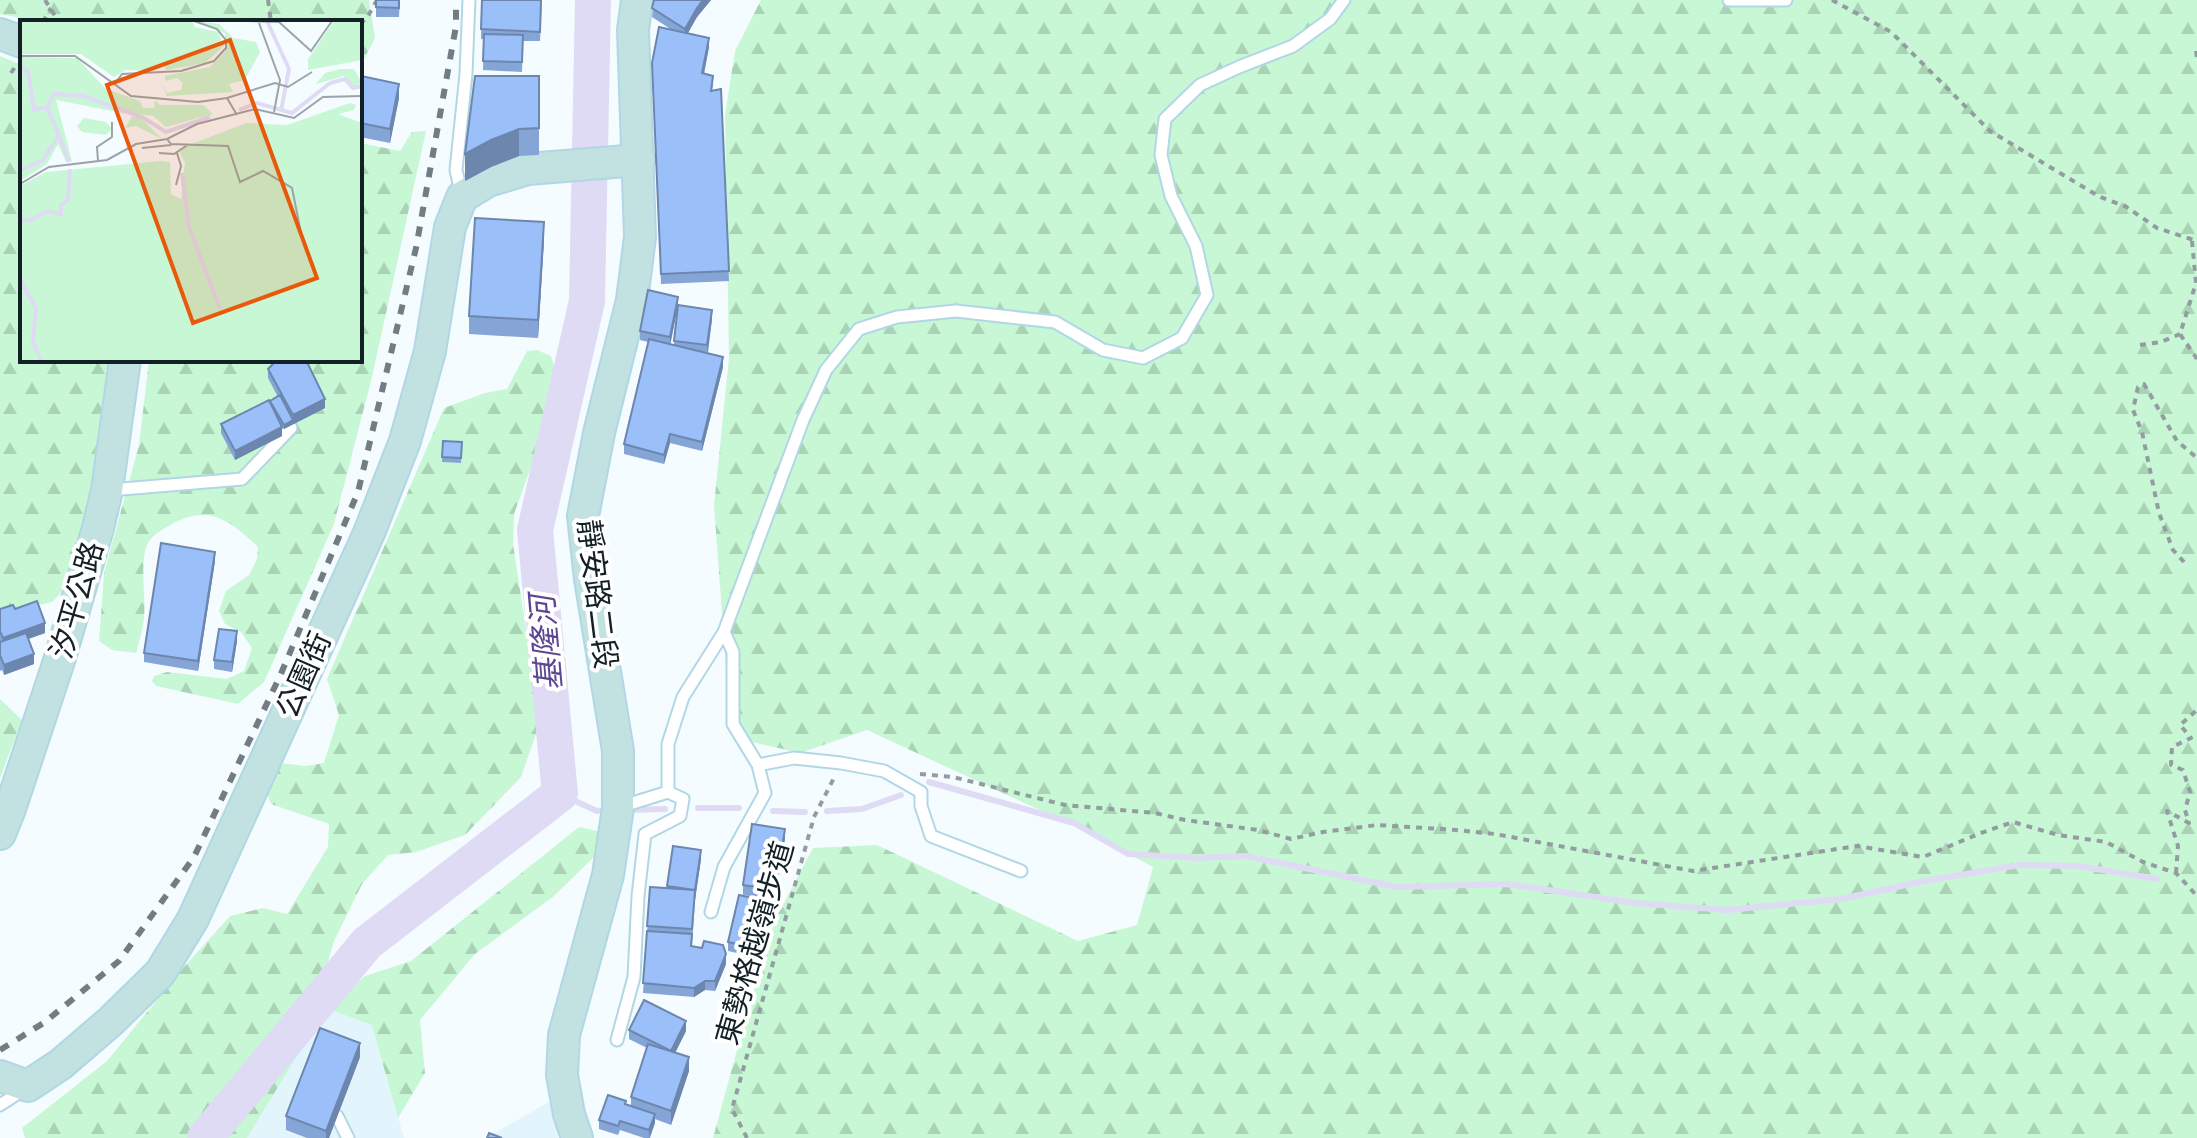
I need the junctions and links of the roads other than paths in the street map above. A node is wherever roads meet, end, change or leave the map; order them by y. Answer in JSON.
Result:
{"nodes":[{"id":1,"x":469,"y":0,"type":"edge"},
{"id":2,"x":637,"y":0,"type":"edge"},
{"id":3,"x":1344,"y":0,"type":"edge"},
{"id":4,"x":1729,"y":0,"type":"edge"},
{"id":5,"x":1786,"y":0,"type":"edge"},
{"id":6,"x":0,"y":34,"type":"edge"},
{"id":7,"x":20,"y":41,"type":"edge"},
{"id":8,"x":639,"y":160,"type":"junction"},
{"id":9,"x":462,"y":197,"type":"junction"},
{"id":10,"x":125,"y":362,"type":"edge"},
{"id":11,"x":291,"y":428,"type":"edge"},
{"id":12,"x":107,"y":490,"type":"junction"},
{"id":13,"x":724,"y":632,"type":"junction"},
{"id":14,"x":758,"y":765,"type":"junction"},
{"id":15,"x":668,"y":792,"type":"junction"},
{"id":16,"x":617,"y":816,"type":"junction"},
{"id":17,"x":0,"y":834,"type":"edge"},
{"id":18,"x":1021,"y":871,"type":"dead end"},
{"id":19,"x":711,"y":912,"type":"dead end"},
{"id":20,"x":617,"y":1040,"type":"dead end"},
{"id":21,"x":14,"y":1081,"type":"edge"},
{"id":22,"x":0,"y":1105,"type":"edge"},
{"id":23,"x":337,"y":1116,"type":"edge"},
{"id":24,"x":348,"y":1138,"type":"edge"},
{"id":25,"x":577,"y":1138,"type":"edge"}],
"edges":[{"from":1,"to":9,"type":"lane","name":"公園街"},
{"from":2,"to":8,"type":"street","name":"靜安路二段"},
{"from":3,"to":13,"type":"lane"},
{"from":4,"to":5,"type":"lane"},
{"from":6,"to":7,"type":"street"},
{"from":8,"to":9,"type":"street"},
{"from":8,"to":16,"type":"street","name":"靜安路二段"},
{"from":9,"to":21,"type":"street","name":"公園街"},
{"from":10,"to":12,"type":"street","name":"汐平公路"},
{"from":11,"to":12,"type":"lane"},
{"from":12,"to":17,"type":"street","name":"汐平公路"},
{"from":13,"to":14,"type":"lane"},
{"from":13,"to":15,"type":"lane"},
{"from":14,"to":18,"type":"lane"},
{"from":14,"to":19,"type":"lane"},
{"from":15,"to":16,"type":"lane"},
{"from":15,"to":20,"type":"lane"},
{"from":16,"to":25,"type":"street","name":"靜安路二段"},
{"from":21,"to":22,"type":"lane"},
{"from":23,"to":24,"type":"lane"}]}
